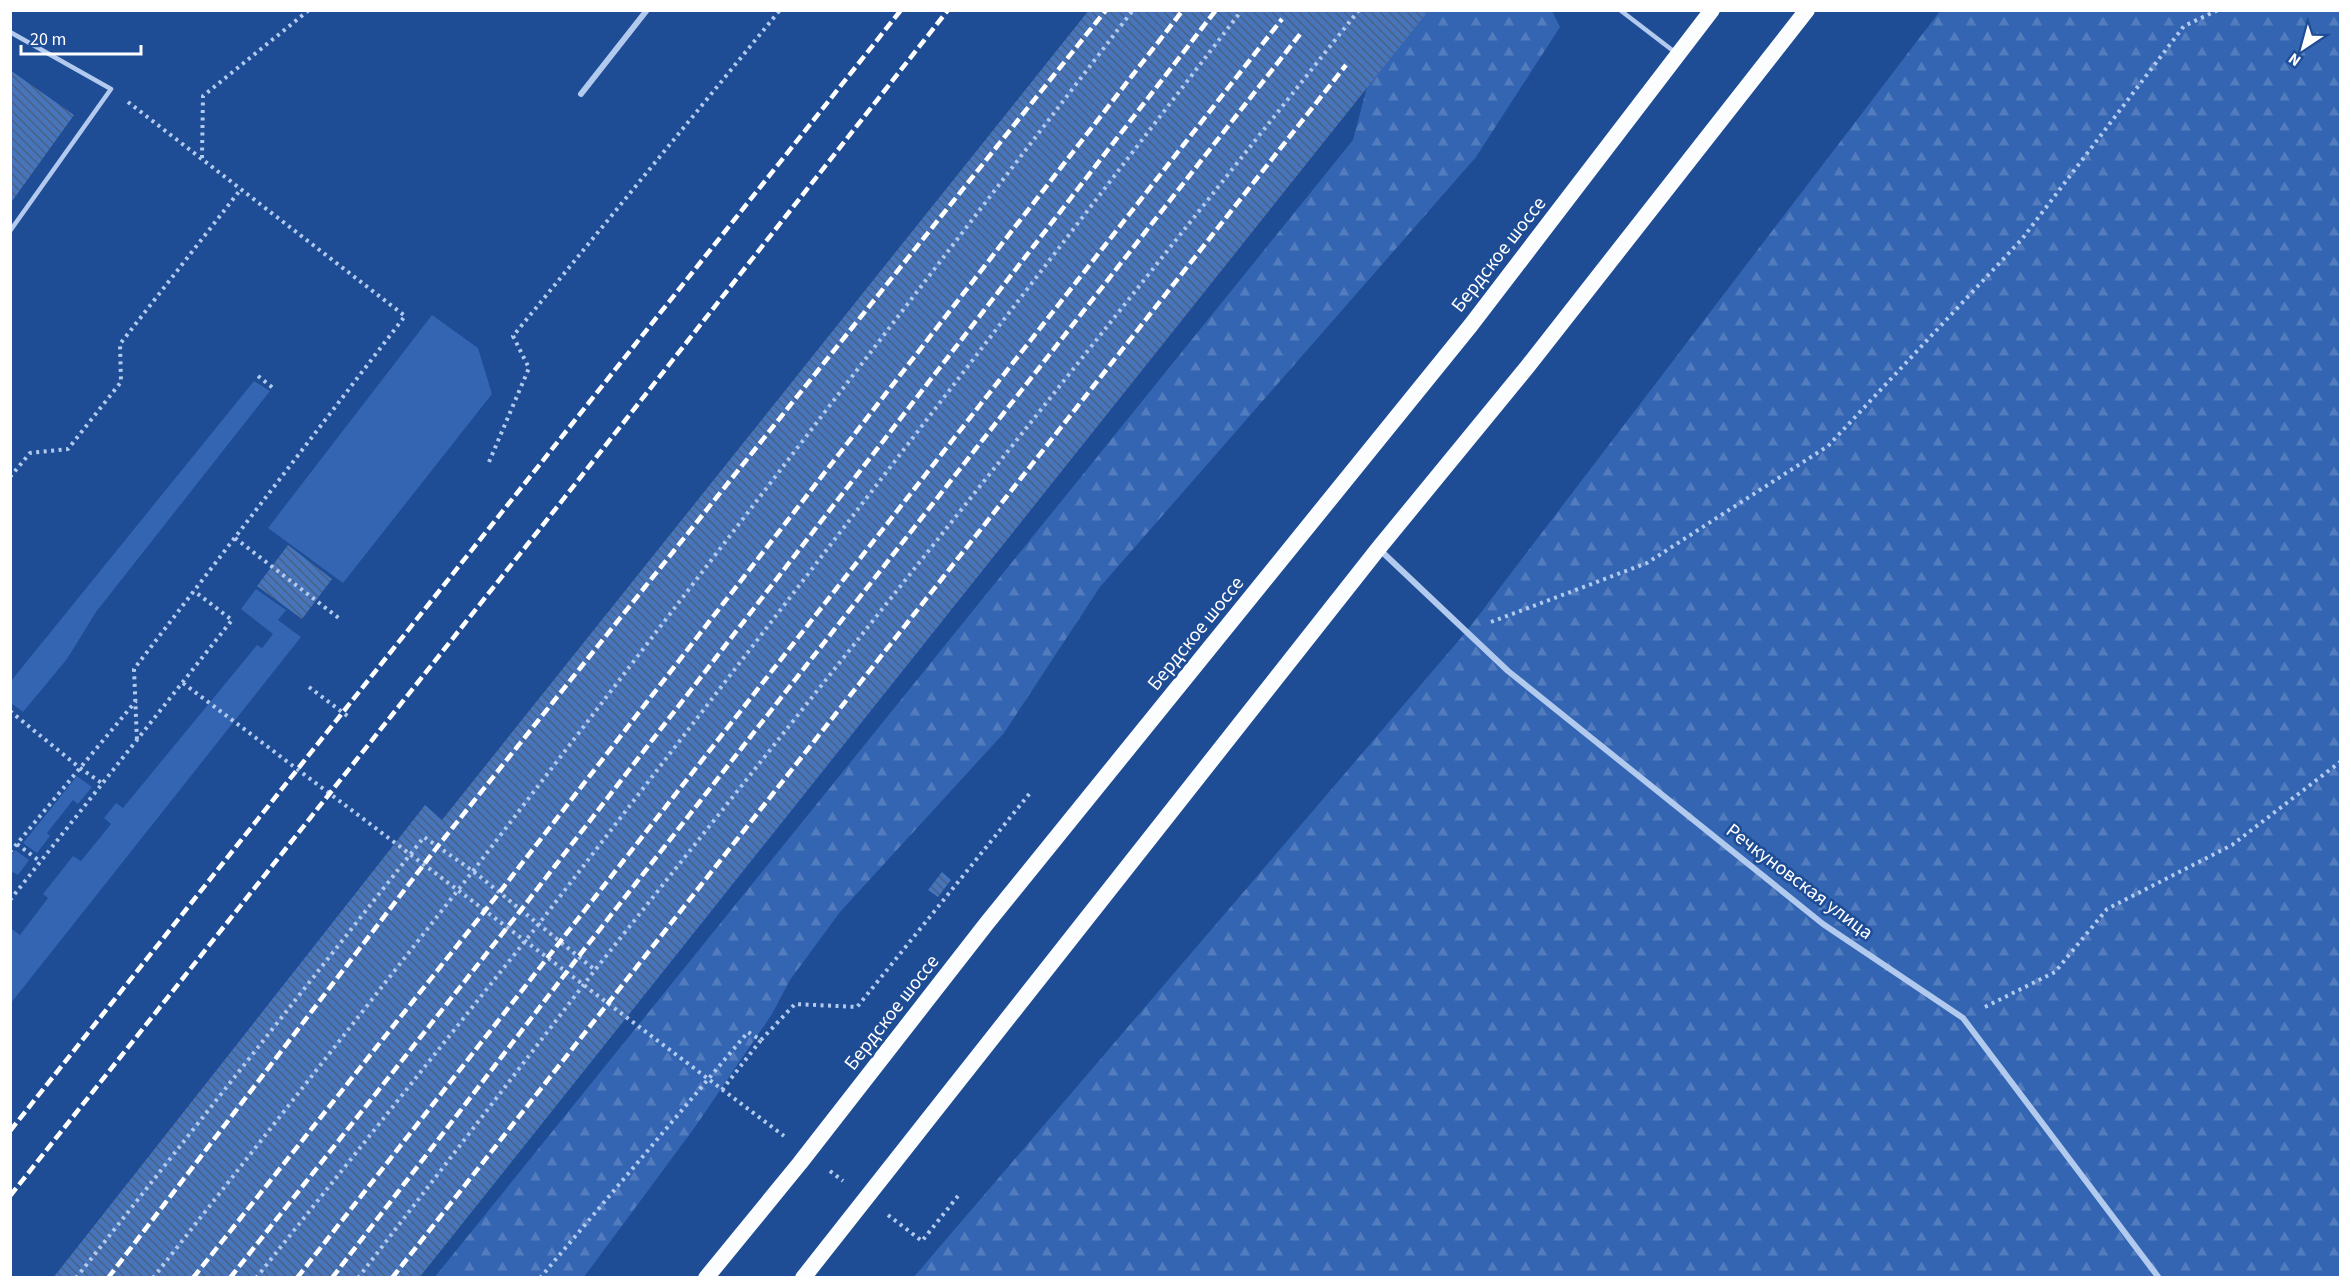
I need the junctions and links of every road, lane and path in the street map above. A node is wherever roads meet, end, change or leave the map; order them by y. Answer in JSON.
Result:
{"nodes":[{"id":1,"x":309,"y":10,"type":"edge"},
{"id":2,"x":647,"y":10,"type":"edge"},
{"id":3,"x":780,"y":10,"type":"edge"},
{"id":4,"x":1132,"y":10,"type":"edge"},
{"id":5,"x":1242,"y":10,"type":"edge"},
{"id":6,"x":1359,"y":10,"type":"edge"},
{"id":7,"x":1620,"y":10,"type":"edge"},
{"id":8,"x":1712,"y":10,"type":"edge"},
{"id":9,"x":1808,"y":10,"type":"edge"},
{"id":10,"x":2218,"y":10,"type":"edge"},
{"id":11,"x":10,"y":32,"type":"edge"},
{"id":12,"x":1678,"y":54,"type":"junction"},
{"id":13,"x":111,"y":89,"type":"junction"},
{"id":14,"x":580,"y":94,"type":"dead end"},
{"id":15,"x":202,"y":159,"type":"junction"},
{"id":16,"x":241,"y":189,"type":"junction"},
{"id":17,"x":10,"y":231,"type":"edge"},
{"id":18,"x":258,"y":376,"type":"dead end"},
{"id":19,"x":273,"y":387,"type":"dead end"},
{"id":20,"x":489,"y":462,"type":"dead end"},
{"id":21,"x":10,"y":477,"type":"edge"},
{"id":22,"x":235,"y":538,"type":"junction"},
{"id":23,"x":1378,"y":549,"type":"junction"},
{"id":24,"x":194,"y":591,"type":"junction"},
{"id":25,"x":340,"y":619,"type":"dead end"},
{"id":26,"x":1466,"y":632,"type":"junction"},
{"id":27,"x":183,"y":683,"type":"junction"},
{"id":28,"x":309,"y":687,"type":"dead end"},
{"id":29,"x":136,"y":701,"type":"junction"},
{"id":30,"x":10,"y":711,"type":"edge"},
{"id":31,"x":350,"y":718,"type":"dead end"},
{"id":32,"x":137,"y":741,"type":"junction"},
{"id":33,"x":2340,"y":762,"type":"edge"},
{"id":34,"x":80,"y":768,"type":"junction"},
{"id":35,"x":103,"y":784,"type":"junction"},
{"id":36,"x":1030,"y":793,"type":"dead end"},
{"id":37,"x":17,"y":844,"type":"junction"},
{"id":38,"x":10,"y":852,"type":"edge"},
{"id":39,"x":41,"y":862,"type":"junction"},
{"id":40,"x":472,"y":871,"type":"junction"},
{"id":41,"x":10,"y":900,"type":"edge"},
{"id":42,"x":538,"y":925,"type":"junction"},
{"id":43,"x":595,"y":970,"type":"junction"},
{"id":44,"x":1963,"y":1018,"type":"junction"},
{"id":45,"x":761,"y":1040,"type":"junction"},
{"id":46,"x":958,"y":1196,"type":"dead end"},
{"id":47,"x":922,"y":1241,"type":"dead end"},
{"id":48,"x":76,"y":1278,"type":"edge"},
{"id":49,"x":153,"y":1278,"type":"edge"},
{"id":50,"x":256,"y":1278,"type":"edge"},
{"id":51,"x":358,"y":1278,"type":"edge"},
{"id":52,"x":540,"y":1278,"type":"edge"},
{"id":53,"x":706,"y":1278,"type":"edge"},
{"id":54,"x":803,"y":1278,"type":"edge"},
{"id":55,"x":2159,"y":1278,"type":"edge"}],
"edges":[{"from":1,"to":15,"type":"path"},
{"from":2,"to":14,"type":"street"},
{"from":3,"to":20,"type":"path"},
{"from":4,"to":40,"type":"path"},
{"from":5,"to":42,"type":"path"},
{"from":6,"to":43,"type":"path"},
{"from":7,"to":12,"type":"lane"},
{"from":8,"to":12,"type":"highway","name":"Бердское шоссе"},
{"from":9,"to":23,"type":"highway"},
{"from":10,"to":26,"type":"path"},
{"from":11,"to":13,"type":"lane"},
{"from":12,"to":53,"type":"highway","name":"Бердское шоссе"},
{"from":13,"to":15,"type":"path"},
{"from":13,"to":17,"type":"lane"},
{"from":15,"to":16,"type":"path"},
{"from":16,"to":21,"type":"path"},
{"from":16,"to":22,"type":"path"},
{"from":18,"to":19,"type":"path"},
{"from":22,"to":24,"type":"path"},
{"from":22,"to":25,"type":"path"},
{"from":23,"to":26,"type":"street","name":"Речкуновская улица"},
{"from":23,"to":54,"type":"highway"},
{"from":24,"to":27,"type":"path"},
{"from":24,"to":29,"type":"path"},
{"from":26,"to":44,"type":"street","name":"Речкуновская улица"},
{"from":27,"to":32,"type":"path"},
{"from":27,"to":45,"type":"path"},
{"from":28,"to":31,"type":"path"},
{"from":29,"to":32,"type":"path"},
{"from":29,"to":34,"type":"path"},
{"from":30,"to":34,"type":"path"},
{"from":32,"to":35,"type":"path"},
{"from":33,"to":44,"type":"path"},
{"from":34,"to":35,"type":"path"},
{"from":34,"to":37,"type":"path"},
{"from":35,"to":39,"type":"path"},
{"from":36,"to":45,"type":"path"},
{"from":37,"to":38,"type":"path"},
{"from":37,"to":39,"type":"path"},
{"from":39,"to":41,"type":"path"},
{"from":40,"to":42,"type":"path"},
{"from":40,"to":48,"type":"path"},
{"from":40,"to":49,"type":"path"},
{"from":42,"to":43,"type":"path"},
{"from":42,"to":50,"type":"path"},
{"from":43,"to":51,"type":"path"},
{"from":44,"to":55,"type":"street","name":"Речкуновская улица"},
{"from":45,"to":52,"type":"path"},
{"from":46,"to":47,"type":"path"}]}
